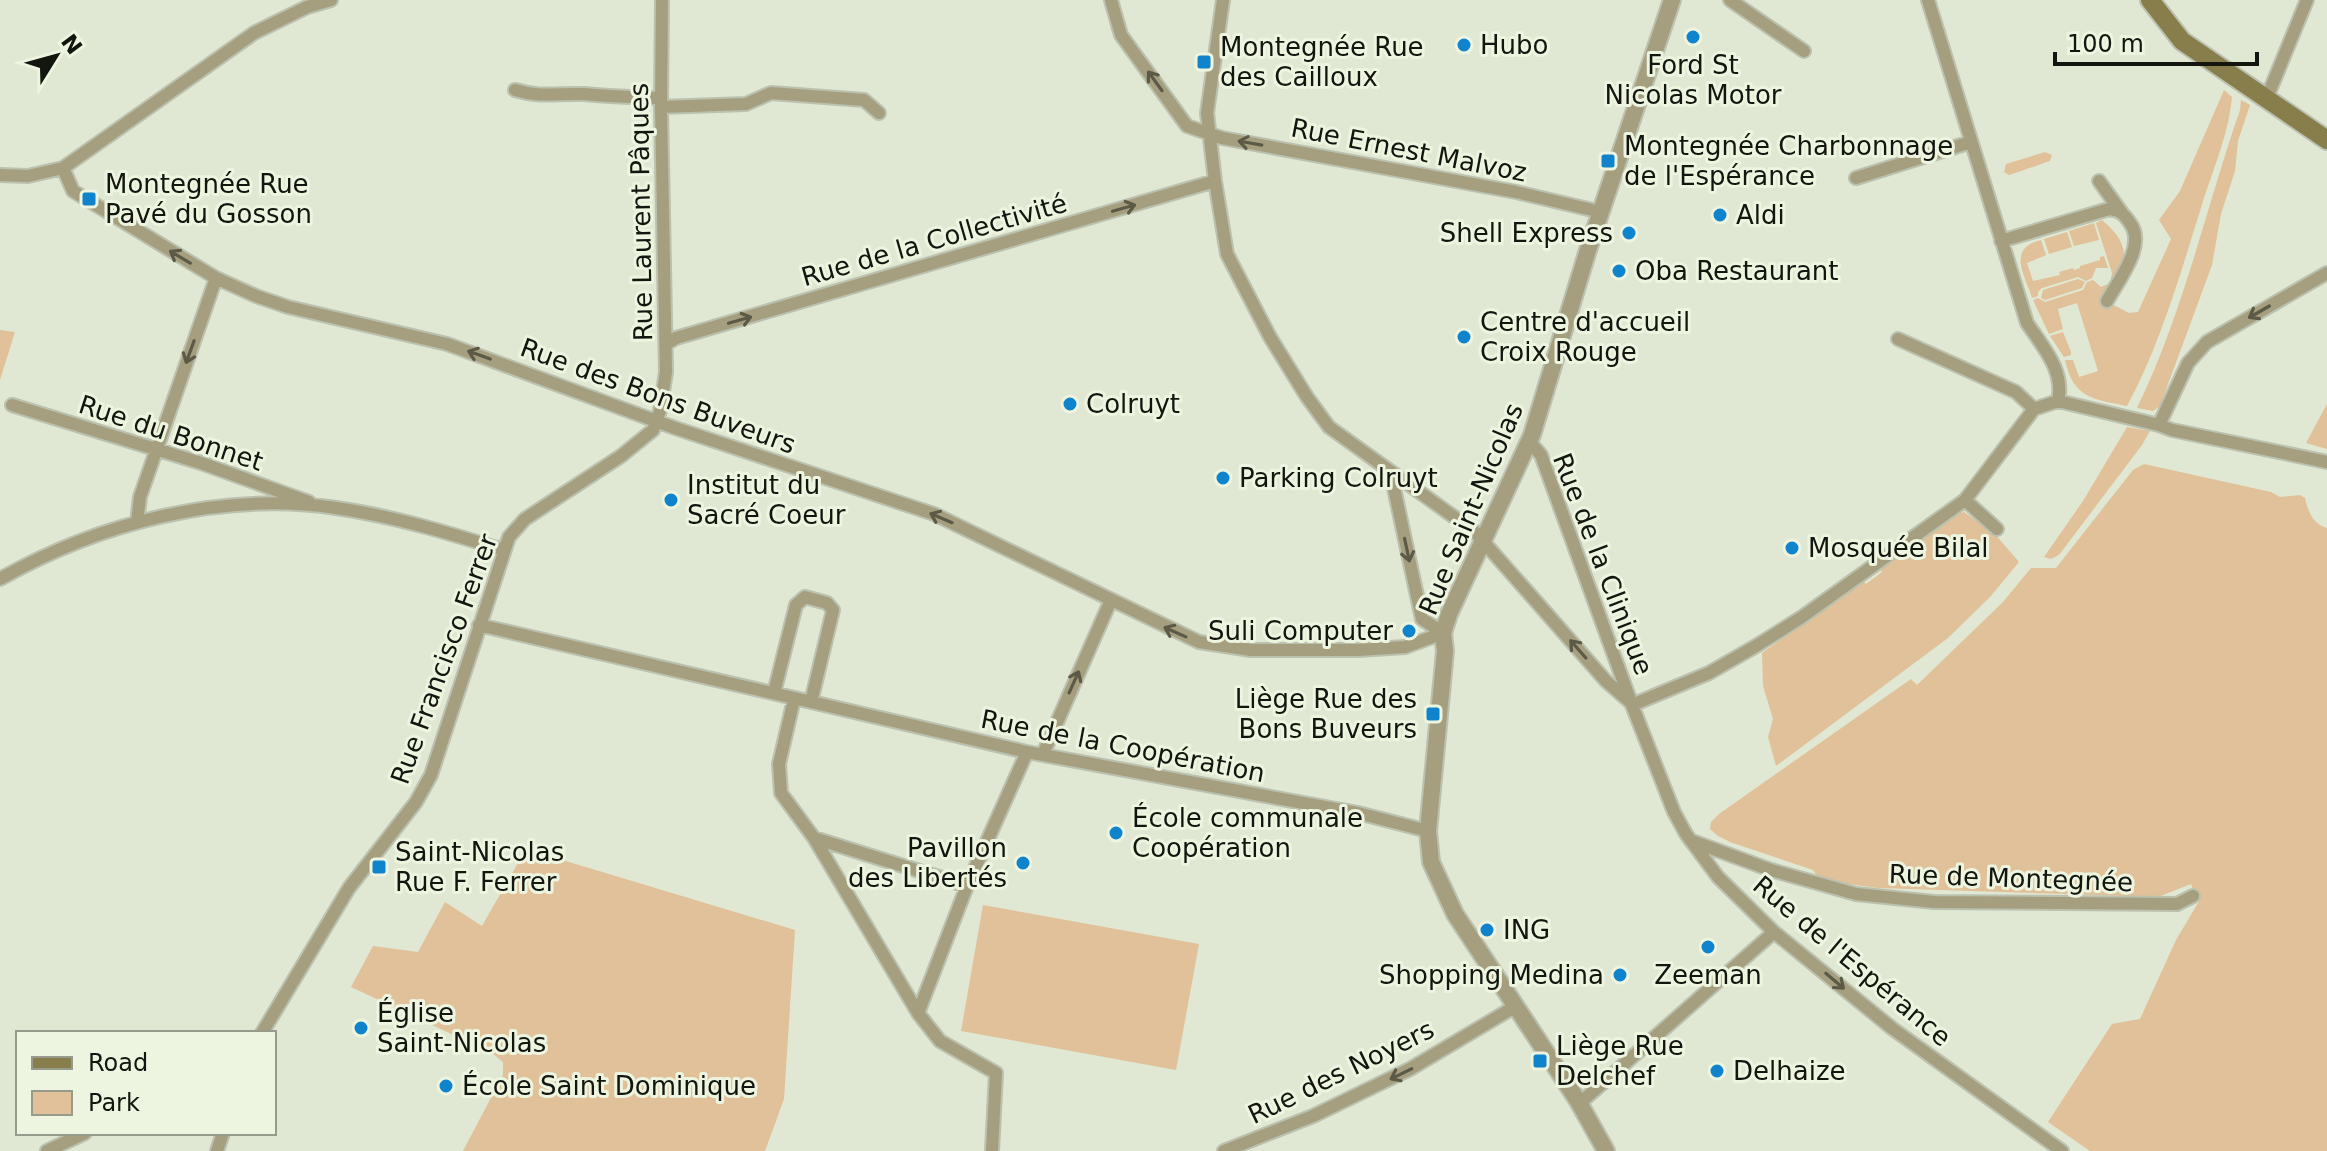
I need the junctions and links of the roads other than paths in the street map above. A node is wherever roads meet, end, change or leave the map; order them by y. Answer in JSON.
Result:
{"nodes":[{"id":1,"x":331,"y":0,"type":"edge"},
{"id":2,"x":662,"y":0,"type":"edge"},
{"id":3,"x":1111,"y":0,"type":"edge"},
{"id":4,"x":1223,"y":0,"type":"edge"},
{"id":5,"x":1672,"y":0,"type":"edge"},
{"id":6,"x":1730,"y":0,"type":"edge"},
{"id":7,"x":1928,"y":0,"type":"edge"},
{"id":8,"x":2150,"y":0,"type":"edge"},
{"id":9,"x":2307,"y":0,"type":"edge"},
{"id":10,"x":1804,"y":51,"type":"dead end"},
{"id":11,"x":515,"y":90,"type":"dead end"},
{"id":12,"x":2266,"y":100,"type":"junction"},
{"id":13,"x":661,"y":103,"type":"junction"},
{"id":14,"x":879,"y":113,"type":"dead end"},
{"id":15,"x":1209,"y":132,"type":"junction"},
{"id":16,"x":2327,"y":140,"type":"edge"},
{"id":17,"x":1971,"y":142,"type":"junction"},
{"id":18,"x":63,"y":168,"type":"junction"},
{"id":19,"x":0,"y":175,"type":"edge"},
{"id":20,"x":1856,"y":178,"type":"dead end"},
{"id":21,"x":1215,"y":181,"type":"junction"},
{"id":22,"x":2099,"y":181,"type":"dead end"},
{"id":23,"x":1601,"y":212,"type":"junction"},
{"id":24,"x":2122,"y":213,"type":"junction"},
{"id":25,"x":2001,"y":241,"type":"junction"},
{"id":26,"x":2327,"y":273,"type":"edge"},
{"id":27,"x":216,"y":278,"type":"junction"},
{"id":28,"x":2107,"y":301,"type":"dead end"},
{"id":29,"x":1898,"y":339,"type":"dead end"},
{"id":30,"x":666,"y":344,"type":"junction"},
{"id":31,"x":2058,"y":401,"type":"junction"},
{"id":32,"x":12,"y":405,"type":"dead end"},
{"id":33,"x":2034,"y":409,"type":"junction"},
{"id":34,"x":657,"y":422,"type":"junction"},
{"id":35,"x":2159,"y":425,"type":"junction"},
{"id":36,"x":1529,"y":441,"type":"junction"},
{"id":37,"x":157,"y":449,"type":"junction"},
{"id":38,"x":2327,"y":462,"type":"edge"},
{"id":39,"x":1391,"y":474,"type":"junction"},
{"id":40,"x":1965,"y":500,"type":"junction"},
{"id":41,"x":315,"y":506,"type":"junction"},
{"id":42,"x":137,"y":522,"type":"junction"},
{"id":43,"x":1997,"y":529,"type":"dead end"},
{"id":44,"x":1483,"y":541,"type":"junction"},
{"id":45,"x":503,"y":550,"type":"junction"},
{"id":46,"x":0,"y":579,"type":"edge"},
{"id":47,"x":1111,"y":600,"type":"junction"},
{"id":48,"x":479,"y":625,"type":"junction"},
{"id":49,"x":1443,"y":633,"type":"junction"},
{"id":50,"x":774,"y":693,"type":"junction"},
{"id":51,"x":794,"y":699,"type":"junction"},
{"id":52,"x":811,"y":702,"type":"junction"},
{"id":53,"x":1632,"y":705,"type":"junction"},
{"id":54,"x":1027,"y":752,"type":"junction"},
{"id":55,"x":1043,"y":754,"type":"junction"},
{"id":56,"x":1428,"y":831,"type":"junction"},
{"id":57,"x":814,"y":838,"type":"junction"},
{"id":58,"x":1692,"y":841,"type":"junction"},
{"id":59,"x":967,"y":886,"type":"junction"},
{"id":60,"x":2193,"y":896,"type":"dead end"},
{"id":61,"x":1774,"y":932,"type":"junction"},
{"id":62,"x":1513,"y":1001,"type":"junction"},
{"id":63,"x":918,"y":1013,"type":"junction"},
{"id":64,"x":263,"y":1031,"type":"edge"},
{"id":65,"x":1580,"y":1103,"type":"junction"},
{"id":66,"x":81,"y":1135,"type":"edge"},
{"id":67,"x":47,"y":1151,"type":"edge"},
{"id":68,"x":992,"y":1151,"type":"edge"},
{"id":69,"x":1224,"y":1151,"type":"edge"},
{"id":70,"x":1606,"y":1151,"type":"edge"},
{"id":71,"x":2062,"y":1151,"type":"edge"}],
"edges":[{"from":1,"to":18,"type":"street"},
{"from":2,"to":13,"type":"street","name":"Rue Laurent Pâques"},
{"from":15,"to":3,"type":"street","name":"Rue Ernest Malvoz","one_way":true},
{"from":4,"to":15,"type":"street","name":"Rue de l'Espérance"},
{"from":5,"to":23,"type":"street","name":"Rue Saint-Nicolas"},
{"from":6,"to":10,"type":"street"},
{"from":7,"to":17,"type":"street"},
{"from":8,"to":12,"type":"main road"},
{"from":9,"to":12,"type":"street"},
{"from":11,"to":13,"type":"street"},
{"from":12,"to":16,"type":"main road"},
{"from":13,"to":14,"type":"street"},
{"from":13,"to":30,"type":"street","name":"Rue Laurent Pâques"},
{"from":15,"to":21,"type":"street","name":"Rue de l'Espérance"},
{"from":23,"to":15,"type":"street","name":"Rue Ernest Malvoz","one_way":true},
{"from":17,"to":20,"type":"street"},
{"from":17,"to":25,"type":"street"},
{"from":18,"to":19,"type":"street"},
{"from":27,"to":18,"type":"street","name":"Rue des Bons Buveurs","one_way":true},
{"from":30,"to":21,"type":"street","name":"Rue de la Collectivité","one_way":true},
{"from":21,"to":39,"type":"street","name":"Rue de l'Espérance"},
{"from":22,"to":24,"type":"street"},
{"from":23,"to":36,"type":"street","name":"Rue Saint-Nicolas"},
{"from":24,"to":25,"type":"street"},
{"from":24,"to":28,"type":"street"},
{"from":25,"to":31,"type":"street"},
{"from":26,"to":35,"type":"street","one_way":true},
{"from":34,"to":27,"type":"street","name":"Rue des Bons Buveurs","one_way":true},
{"from":27,"to":37,"type":"street","one_way":true},
{"from":29,"to":33,"type":"street"},
{"from":30,"to":34,"type":"street","name":"Rue Laurent Pâques"},
{"from":31,"to":33,"type":"street"},
{"from":31,"to":35,"type":"street"},
{"from":32,"to":37,"type":"street","name":"Rue du Bonnet"},
{"from":33,"to":40,"type":"street"},
{"from":34,"to":45,"type":"street","name":"Rue Francisco Ferrer"},
{"from":47,"to":34,"type":"street","name":"Rue des Bons Buveurs","one_way":true},
{"from":35,"to":38,"type":"street"},
{"from":36,"to":44,"type":"street","name":"Rue Saint-Nicolas"},
{"from":36,"to":53,"type":"street","name":"Rue de la Clinique"},
{"from":37,"to":41,"type":"street","name":"Rue du Bonnet"},
{"from":37,"to":42,"type":"street"},
{"from":39,"to":44,"type":"street","name":"Rue de l'Espérance"},
{"from":39,"to":49,"type":"street","one_way":true},
{"from":40,"to":43,"type":"street"},
{"from":40,"to":53,"type":"street"},
{"from":41,"to":42,"type":"street","name":"Rue du Bonnet"},
{"from":41,"to":45,"type":"street","name":"Rue du Bonnet"},
{"from":42,"to":46,"type":"street","name":"Rue du Bonnet"},
{"from":44,"to":49,"type":"street","name":"Rue Saint-Nicolas"},
{"from":53,"to":44,"type":"street","name":"Rue de l'Espérance","one_way":true},
{"from":45,"to":48,"type":"street","name":"Rue Francisco Ferrer"},
{"from":49,"to":47,"type":"street","name":"Rue des Bons Buveurs","one_way":true},
{"from":55,"to":47,"type":"street","one_way":true},
{"from":48,"to":50,"type":"street","name":"Rue de la Coopération"},
{"from":48,"to":64,"type":"street","name":"Rue Francisco Ferrer"},
{"from":49,"to":56,"type":"street","name":"Rue Saint-Nicolas"},
{"from":50,"to":51,"type":"street","name":"Rue de la Coopération"},
{"from":50,"to":52,"type":"street"},
{"from":51,"to":52,"type":"street","name":"Rue de la Coopération"},
{"from":51,"to":57,"type":"street"},
{"from":52,"to":54,"type":"street","name":"Rue de la Coopération"},
{"from":53,"to":58,"type":"street","name":"Rue de l'Espérance"},
{"from":54,"to":55,"type":"street","name":"Rue de la Coopération"},
{"from":54,"to":59,"type":"street"},
{"from":55,"to":56,"type":"street","name":"Rue de la Coopération"},
{"from":56,"to":62,"type":"street","name":"Rue Saint-Nicolas"},
{"from":57,"to":59,"type":"street"},
{"from":57,"to":63,"type":"street"},
{"from":58,"to":60,"type":"street","name":"Rue de Montegnée"},
{"from":58,"to":61,"type":"street","name":"Rue de l'Espérance"},
{"from":59,"to":63,"type":"street"},
{"from":61,"to":65,"type":"street"},
{"from":61,"to":71,"type":"street","name":"Rue de l'Espérance","one_way":true},
{"from":62,"to":65,"type":"street","name":"Rue Saint-Nicolas"},
{"from":62,"to":69,"type":"street","name":"Rue des Noyers","one_way":true},
{"from":63,"to":68,"type":"street"},
{"from":65,"to":70,"type":"street","name":"Rue Saint-Nicolas"},
{"from":66,"to":67,"type":"street"}]}
